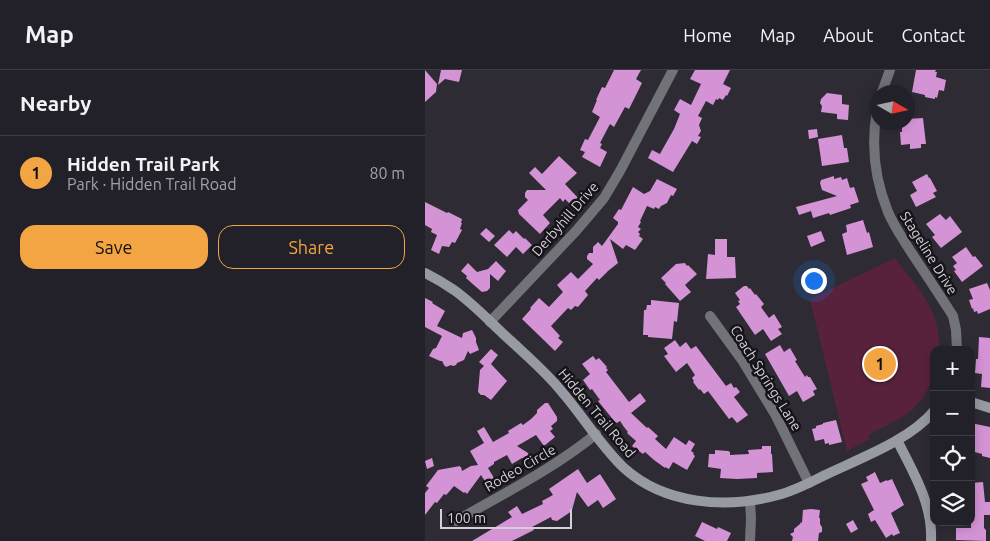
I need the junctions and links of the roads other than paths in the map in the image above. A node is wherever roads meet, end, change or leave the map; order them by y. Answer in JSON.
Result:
{"nodes":[{"id":1,"x":673,"y":70,"type":"edge"},
{"id":2,"x":890,"y":70,"type":"edge"},
{"id":3,"x":885,"y":85,"type":"edge"},
{"id":4,"x":874,"y":130,"type":"edge"},
{"id":5,"x":425,"y":273,"type":"edge"},
{"id":6,"x":710,"y":316,"type":"dead end"},
{"id":7,"x":490,"y":322,"type":"junction"},
{"id":8,"x":957,"y":346,"type":"edge"},
{"id":9,"x":975,"y":403,"type":"edge"},
{"id":10,"x":990,"y":408,"type":"edge"},
{"id":11,"x":930,"y":415,"type":"edge"},
{"id":12,"x":596,"y":434,"type":"junction"},
{"id":13,"x":897,"y":440,"type":"junction"},
{"id":14,"x":809,"y":483,"type":"junction"},
{"id":15,"x":750,"y":501,"type":"junction"},
{"id":16,"x":456,"y":522,"type":"dead end"},
{"id":17,"x":750,"y":541,"type":"edge"},
{"id":18,"x":931,"y":541,"type":"edge"}],
"edges":[{"from":1,"to":7,"type":"street","name":"Derbyhill Drive"},
{"from":2,"to":3,"type":"street"},
{"from":4,"to":8,"type":"street","name":"Stageline Drive"},
{"from":5,"to":7,"type":"street","name":"Hidden Trail Road"},
{"from":6,"to":14,"type":"street","name":"Coach Springs Lane"},
{"from":7,"to":12,"type":"street","name":"Hidden Trail Road"},
{"from":9,"to":10,"type":"street"},
{"from":11,"to":13,"type":"street","name":"Hidden Trail Road"},
{"from":12,"to":15,"type":"street","name":"Hidden Trail Road"},
{"from":12,"to":16,"type":"street","name":"Rodeo Circle"},
{"from":13,"to":14,"type":"street","name":"Hidden Trail Road"},
{"from":13,"to":18,"type":"street"},
{"from":14,"to":15,"type":"street","name":"Hidden Trail Road"},
{"from":15,"to":17,"type":"street"}]}
